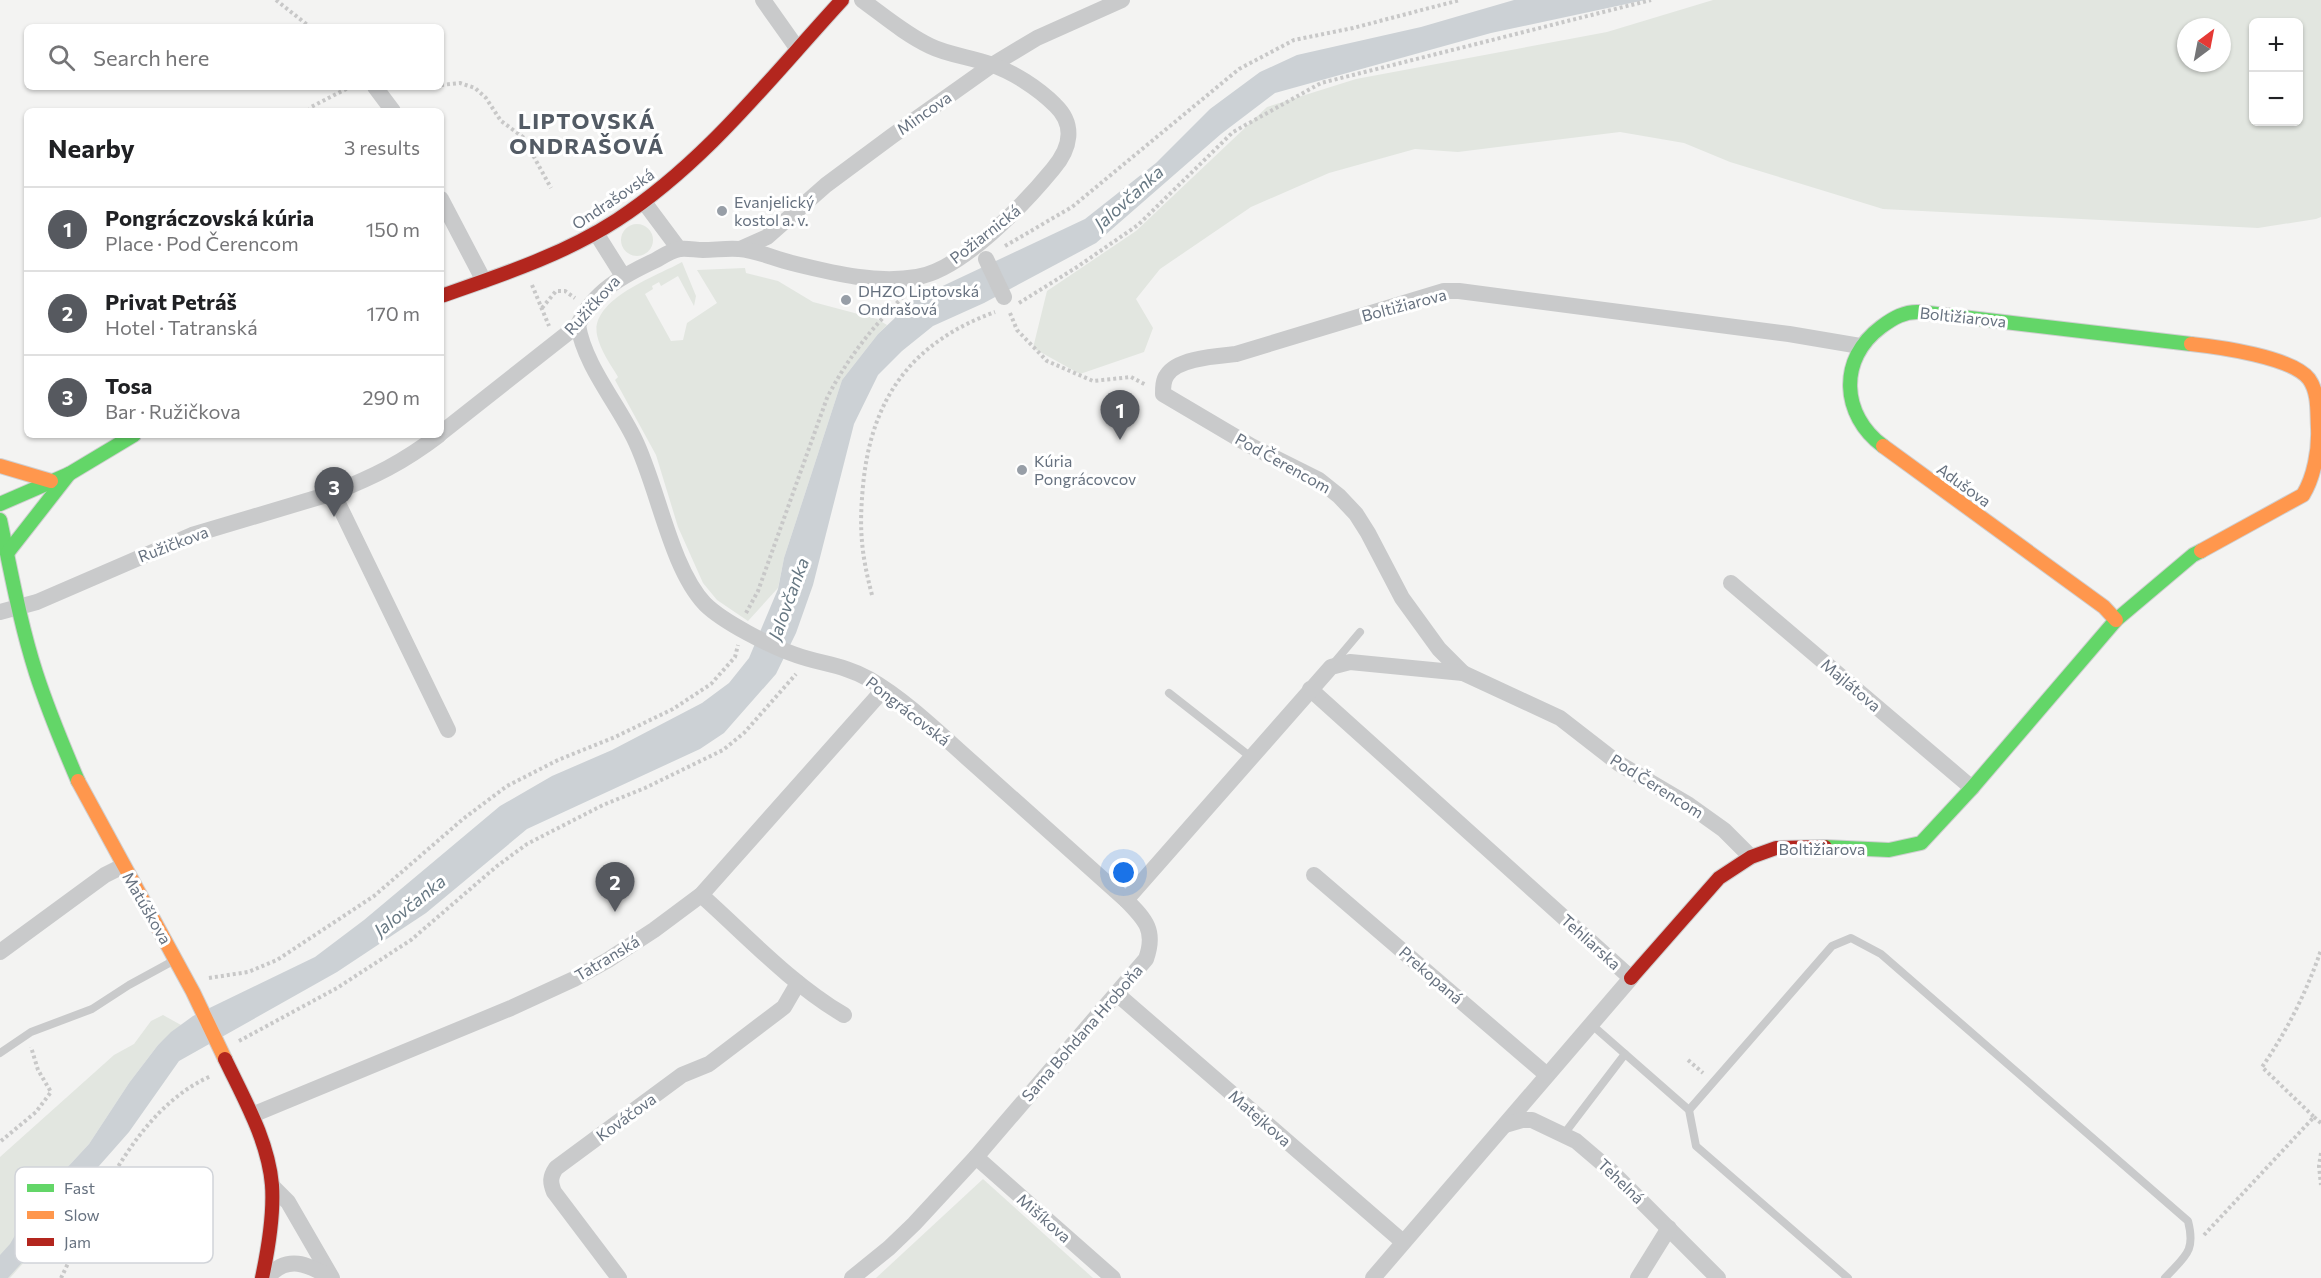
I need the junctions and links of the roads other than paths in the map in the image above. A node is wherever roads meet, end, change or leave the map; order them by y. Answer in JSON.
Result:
{"nodes":[{"id":1,"x":763,"y":0,"type":"edge"},
{"id":2,"x":842,"y":0,"type":"edge"},
{"id":3,"x":862,"y":0,"type":"edge"},
{"id":4,"x":1122,"y":0,"type":"edge"},
{"id":5,"x":797,"y":48,"type":"junction"},
{"id":6,"x":992,"y":65,"type":"junction"},
{"id":7,"x":377,"y":90,"type":"edge"},
{"id":8,"x":391,"y":108,"type":"edge"},
{"id":9,"x":644,"y":202,"type":"junction"},
{"id":10,"x":444,"y":205,"type":"edge"},
{"id":11,"x":596,"y":233,"type":"junction"},
{"id":12,"x":679,"y":249,"type":"junction"},
{"id":13,"x":740,"y":249,"type":"junction"},
{"id":14,"x":986,"y":259,"type":"dead end"},
{"id":15,"x":623,"y":276,"type":"junction"},
{"id":16,"x":484,"y":281,"type":"junction"},
{"id":17,"x":444,"y":295,"type":"edge"},
{"id":18,"x":1006,"y":303,"type":"road end"},
{"id":19,"x":582,"y":319,"type":"junction"},
{"id":20,"x":1860,"y":346,"type":"junction"},
{"id":21,"x":1162,"y":394,"type":"joint"},
{"id":22,"x":444,"y":431,"type":"edge"},
{"id":23,"x":129,"y":438,"type":"edge"},
{"id":24,"x":435,"y":438,"type":"edge"},
{"id":25,"x":0,"y":466,"type":"edge"},
{"id":26,"x":69,"y":474,"type":"junction"},
{"id":27,"x":51,"y":481,"type":"junction"},
{"id":28,"x":333,"y":493,"type":"junction"},
{"id":29,"x":0,"y":504,"type":"edge"},
{"id":30,"x":0,"y":520,"type":"edge"},
{"id":31,"x":8,"y":552,"type":"junction"},
{"id":32,"x":1731,"y":583,"type":"dead end"},
{"id":33,"x":18,"y":608,"type":"junction"},
{"id":34,"x":0,"y":612,"type":"edge"},
{"id":35,"x":2116,"y":620,"type":"junction"},
{"id":36,"x":1360,"y":633,"type":"dead end"},
{"id":37,"x":1331,"y":667,"type":"junction"},
{"id":38,"x":1463,"y":673,"type":"junction"},
{"id":39,"x":884,"y":688,"type":"junction"},
{"id":40,"x":1310,"y":689,"type":"junction"},
{"id":41,"x":1169,"y":693,"type":"dead end"},
{"id":42,"x":448,"y":730,"type":"dead end"},
{"id":43,"x":1252,"y":758,"type":"junction"},
{"id":44,"x":1972,"y":788,"type":"junction"},
{"id":45,"x":1751,"y":856,"type":"junction"},
{"id":46,"x":123,"y":866,"type":"junction"},
{"id":47,"x":1314,"y":875,"type":"dead end"},
{"id":48,"x":701,"y":895,"type":"junction"},
{"id":49,"x":1126,"y":900,"type":"junction"},
{"id":50,"x":0,"y":952,"type":"edge"},
{"id":51,"x":176,"y":960,"type":"junction"},
{"id":52,"x":1631,"y":978,"type":"junction"},
{"id":53,"x":798,"y":983,"type":"junction"},
{"id":54,"x":1117,"y":994,"type":"junction"},
{"id":55,"x":844,"y":1015,"type":"dead end"},
{"id":56,"x":1592,"y":1025,"type":"junction"},
{"id":57,"x":0,"y":1053,"type":"edge"},
{"id":58,"x":1625,"y":1054,"type":"junction"},
{"id":59,"x":1547,"y":1075,"type":"junction"},
{"id":60,"x":1689,"y":1110,"type":"junction"},
{"id":61,"x":252,"y":1115,"type":"junction"},
{"id":62,"x":1505,"y":1125,"type":"junction"},
{"id":63,"x":1564,"y":1134,"type":"junction"},
{"id":64,"x":976,"y":1157,"type":"junction"},
{"id":65,"x":272,"y":1186,"type":"junction"},
{"id":66,"x":1669,"y":1228,"type":"junction"},
{"id":67,"x":1403,"y":1242,"type":"junction"},
{"id":68,"x":262,"y":1278,"type":"edge"},
{"id":69,"x":267,"y":1278,"type":"edge"},
{"id":70,"x":332,"y":1278,"type":"edge"},
{"id":71,"x":619,"y":1278,"type":"edge"},
{"id":72,"x":852,"y":1278,"type":"edge"},
{"id":73,"x":1113,"y":1278,"type":"edge"},
{"id":74,"x":1373,"y":1278,"type":"edge"},
{"id":75,"x":1638,"y":1278,"type":"edge"},
{"id":76,"x":1718,"y":1278,"type":"edge"},
{"id":77,"x":1848,"y":1278,"type":"edge"},
{"id":78,"x":2165,"y":1278,"type":"edge"}],
"edges":[{"from":1,"to":5,"type":"street"},
{"from":2,"to":5,"type":"street","name":"Ondrašovská"},
{"from":3,"to":6,"type":"street","name":"Požiarnická"},
{"from":4,"to":6,"type":"street","name":"Mincova"},
{"from":5,"to":9,"type":"street","name":"Ondrašovská"},
{"from":6,"to":13,"type":"street","name":"Mincova"},
{"from":6,"to":13,"type":"street","name":"Požiarnická"},
{"from":7,"to":8,"type":"street"},
{"from":9,"to":11,"type":"street","name":"Ondrašovská"},
{"from":9,"to":12,"type":"street"},
{"from":10,"to":16,"type":"street"},
{"from":11,"to":15,"type":"street","name":"Ružičkova"},
{"from":11,"to":16,"type":"street","name":"Ondrašovská"},
{"from":12,"to":13,"type":"street","name":"Požiarnická"},
{"from":12,"to":15,"type":"street","name":"Požiarnická"},
{"from":14,"to":18,"type":"street"},
{"from":15,"to":19,"type":"street","name":"Ružičkova"},
{"from":16,"to":17,"type":"street","name":"Ondrašovská"},
{"from":19,"to":22,"type":"street","name":"Ružičkova"},
{"from":19,"to":39,"type":"street","name":"Pongrácovská"},
{"from":20,"to":21,"type":"street","name":"Boltižiarova"},
{"from":20,"to":35,"type":"street","name":"Adušova"},
{"from":20,"to":35,"type":"street","name":"Boltižiarova"},
{"from":21,"to":38,"type":"street","name":"Pod Čerencom"},
{"from":23,"to":26,"type":"street"},
{"from":24,"to":28,"type":"street","name":"Ružičkova"},
{"from":25,"to":27,"type":"street"},
{"from":26,"to":27,"type":"street"},
{"from":26,"to":31,"type":"street"},
{"from":27,"to":29,"type":"street"},
{"from":28,"to":33,"type":"street","name":"Ružičkova"},
{"from":28,"to":42,"type":"street"},
{"from":30,"to":31,"type":"street","name":"Matúškova"},
{"from":31,"to":33,"type":"street","name":"Matúškova"},
{"from":32,"to":44,"type":"street","name":"Majlátova"},
{"from":33,"to":34,"type":"street","name":"Ružičkova"},
{"from":33,"to":46,"type":"street","name":"Matúškova"},
{"from":35,"to":44,"type":"street","name":"Boltižiarova"},
{"from":36,"to":37,"type":"lane"},
{"from":37,"to":38,"type":"street","name":"Pod Čerencom"},
{"from":37,"to":40,"type":"street"},
{"from":38,"to":45,"type":"street","name":"Pod Čerencom"},
{"from":39,"to":48,"type":"street","name":"Tatranská"},
{"from":39,"to":49,"type":"street","name":"Pongrácovská"},
{"from":40,"to":43,"type":"street"},
{"from":40,"to":52,"type":"street","name":"Tehliarska"},
{"from":41,"to":43,"type":"lane"},
{"from":43,"to":49,"type":"street"},
{"from":44,"to":45,"type":"street","name":"Boltižiarova"},
{"from":45,"to":52,"type":"street","name":"Boltižiarova"},
{"from":46,"to":50,"type":"street"},
{"from":46,"to":51,"type":"street","name":"Matúškova"},
{"from":47,"to":59,"type":"street","name":"Prekopaná"},
{"from":48,"to":53,"type":"street"},
{"from":48,"to":61,"type":"street","name":"Tatranská"},
{"from":49,"to":54,"type":"street","name":"Sama Bohdana Hroboňa"},
{"from":51,"to":57,"type":"lane"},
{"from":51,"to":61,"type":"street","name":"Matúškova"},
{"from":52,"to":56,"type":"street","name":"Tehliarska"},
{"from":53,"to":55,"type":"street"},
{"from":53,"to":71,"type":"street","name":"Kováčova"},
{"from":54,"to":64,"type":"street","name":"Sama Bohdana Hroboňa"},
{"from":54,"to":67,"type":"street","name":"Matejkova"},
{"from":56,"to":58,"type":"lane"},
{"from":56,"to":59,"type":"street","name":"Tehliarska"},
{"from":58,"to":60,"type":"lane"},
{"from":58,"to":63,"type":"lane"},
{"from":59,"to":62,"type":"street","name":"Tehliarska"},
{"from":60,"to":77,"type":"lane"},
{"from":60,"to":78,"type":"lane"},
{"from":61,"to":65,"type":"street","name":"Matúškova"},
{"from":62,"to":63,"type":"street","name":"Tehelná"},
{"from":62,"to":67,"type":"street","name":"Tehliarska"},
{"from":63,"to":66,"type":"street","name":"Tehelná"},
{"from":64,"to":72,"type":"street","name":"Sama Bohdana Hroboňa"},
{"from":64,"to":73,"type":"street","name":"Mišíkova"},
{"from":65,"to":68,"type":"street","name":"Matúškova"},
{"from":65,"to":70,"type":"street"},
{"from":66,"to":75,"type":"street"},
{"from":66,"to":76,"type":"street","name":"Tehelná"},
{"from":67,"to":74,"type":"street","name":"Tehliarska"},
{"from":69,"to":70,"type":"street"}]}
